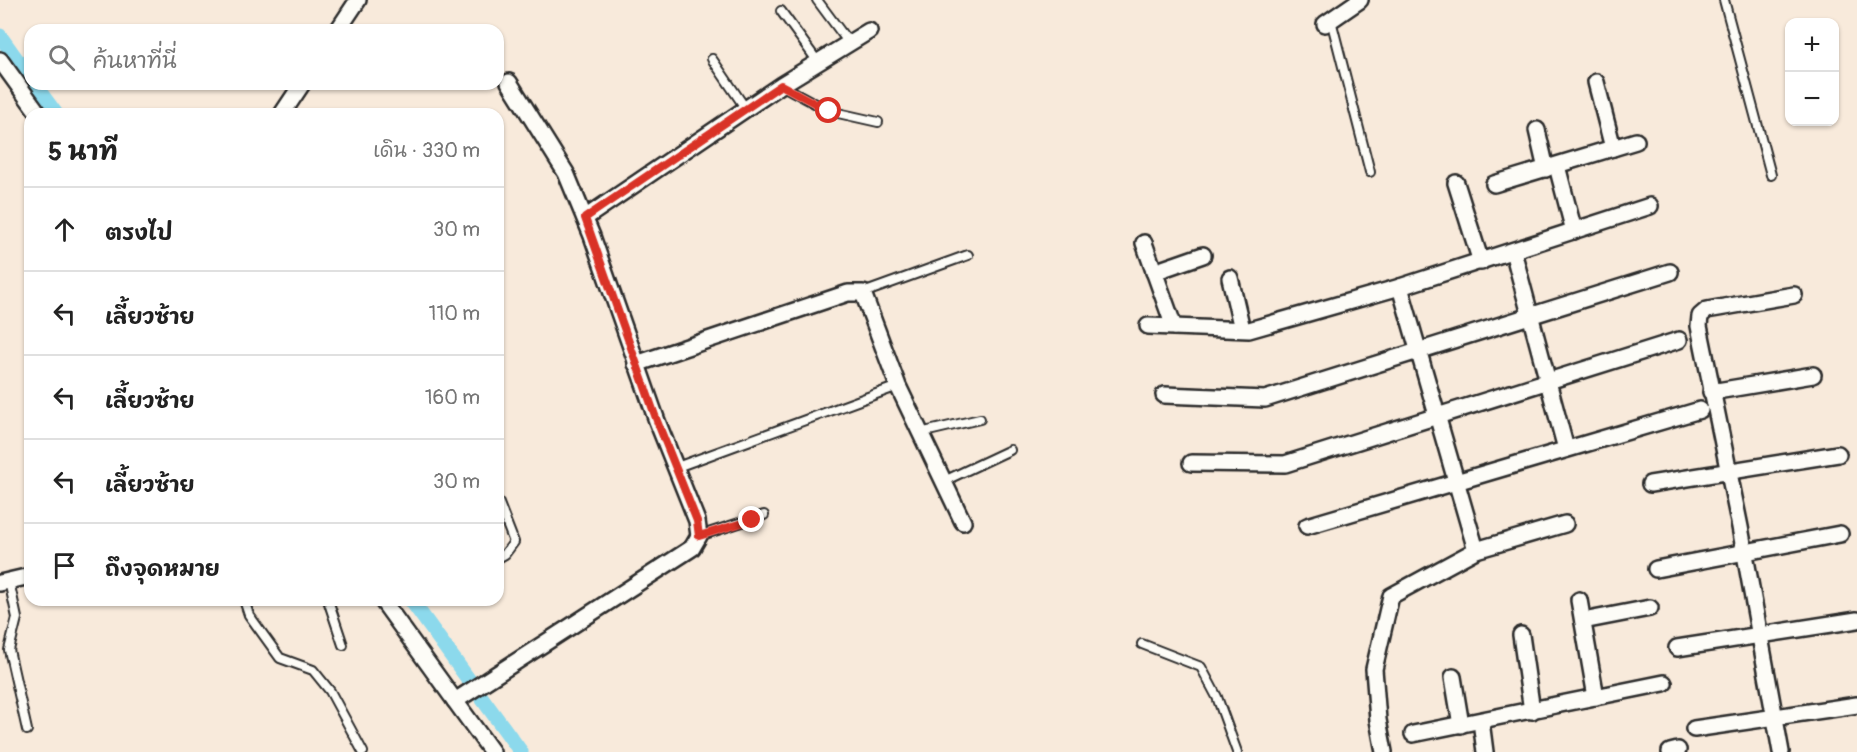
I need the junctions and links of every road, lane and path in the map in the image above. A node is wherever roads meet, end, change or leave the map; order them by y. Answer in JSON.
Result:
{"nodes":[{"id":1,"x":358,"y":0,"type":"edge"},
{"id":2,"x":817,"y":0,"type":"edge"},
{"id":3,"x":1360,"y":0,"type":"edge"},
{"id":4,"x":1724,"y":0,"type":"edge"},
{"id":5,"x":781,"y":11,"type":"dead end"},
{"id":6,"x":1328,"y":22,"type":"joint"},
{"id":7,"x":342,"y":24,"type":"edge"},
{"id":8,"x":868,"y":31,"type":"dead end"},
{"id":9,"x":849,"y":43,"type":"junction"},
{"id":10,"x":712,"y":59,"type":"dead end"},
{"id":11,"x":0,"y":60,"type":"edge"},
{"id":12,"x":818,"y":62,"type":"junction"},
{"id":13,"x":509,"y":82,"type":"dead end"},
{"id":14,"x":1596,"y":82,"type":"dead end"},
{"id":15,"x":781,"y":85,"type":"junction"},
{"id":16,"x":298,"y":90,"type":"edge"},
{"id":17,"x":35,"y":108,"type":"edge"},
{"id":18,"x":286,"y":108,"type":"edge"},
{"id":19,"x":746,"y":109,"type":"junction"},
{"id":20,"x":878,"y":122,"type":"dead end"},
{"id":21,"x":1537,"y":130,"type":"dead end"},
{"id":22,"x":1636,"y":141,"type":"dead end"},
{"id":23,"x":1613,"y":148,"type":"junction"},
{"id":24,"x":1551,"y":167,"type":"junction"},
{"id":25,"x":1370,"y":172,"type":"dead end"},
{"id":26,"x":1771,"y":175,"type":"dead end"},
{"id":27,"x":1456,"y":183,"type":"dead end"},
{"id":28,"x":1494,"y":184,"type":"dead end"},
{"id":29,"x":1650,"y":206,"type":"dead end"},
{"id":30,"x":585,"y":218,"type":"junction"},
{"id":31,"x":1574,"y":231,"type":"junction"},
{"id":32,"x":1144,"y":243,"type":"dead end"},
{"id":33,"x":1513,"y":251,"type":"junction"},
{"id":34,"x":968,"y":255,"type":"dead end"},
{"id":35,"x":1203,"y":255,"type":"dead end"},
{"id":36,"x":1481,"y":262,"type":"junction"},
{"id":37,"x":1154,"y":272,"type":"junction"},
{"id":38,"x":1670,"y":272,"type":"dead end"},
{"id":39,"x":1230,"y":278,"type":"dead end"},
{"id":40,"x":1400,"y":287,"type":"junction"},
{"id":41,"x":863,"y":292,"type":"junction"},
{"id":42,"x":1794,"y":295,"type":"dead end"},
{"id":43,"x":1531,"y":317,"type":"junction"},
{"id":44,"x":1148,"y":326,"type":"dead end"},
{"id":45,"x":1174,"y":327,"type":"junction"},
{"id":46,"x":1242,"y":329,"type":"junction"},
{"id":47,"x":1679,"y":340,"type":"dead end"},
{"id":48,"x":1419,"y":352,"type":"junction"},
{"id":49,"x":636,"y":364,"type":"junction"},
{"id":50,"x":1813,"y":375,"type":"dead end"},
{"id":51,"x":1548,"y":381,"type":"junction"},
{"id":52,"x":898,"y":386,"type":"junction"},
{"id":53,"x":1711,"y":392,"type":"junction"},
{"id":54,"x":1164,"y":395,"type":"dead end"},
{"id":55,"x":1700,"y":410,"type":"dead end"},
{"id":56,"x":1437,"y":416,"type":"junction"},
{"id":57,"x":980,"y":419,"type":"dead end"},
{"id":58,"x":920,"y":433,"type":"junction"},
{"id":59,"x":1566,"y":449,"type":"junction"},
{"id":60,"x":1010,"y":450,"type":"dead end"},
{"id":61,"x":1838,"y":454,"type":"dead end"},
{"id":62,"x":1191,"y":463,"type":"dead end"},
{"id":63,"x":677,"y":467,"type":"junction"},
{"id":64,"x":1728,"y":471,"type":"junction"},
{"id":65,"x":944,"y":481,"type":"junction"},
{"id":66,"x":1456,"y":482,"type":"junction"},
{"id":67,"x":1650,"y":484,"type":"dead end"},
{"id":68,"x":504,"y":516,"type":"edge"},
{"id":69,"x":764,"y":516,"type":"dead end"},
{"id":70,"x":963,"y":522,"type":"dead end"},
{"id":71,"x":1565,"y":524,"type":"dead end"},
{"id":72,"x":1308,"y":526,"type":"dead end"},
{"id":73,"x":1840,"y":534,"type":"dead end"},
{"id":74,"x":699,"y":536,"type":"junction"},
{"id":75,"x":1476,"y":550,"type":"junction"},
{"id":76,"x":1745,"y":551,"type":"junction"},
{"id":77,"x":504,"y":555,"type":"edge"},
{"id":78,"x":1656,"y":569,"type":"dead end"},
{"id":79,"x":24,"y":577,"type":"edge"},
{"id":80,"x":4,"y":582,"type":"edge"},
{"id":81,"x":1579,"y":600,"type":"dead end"},
{"id":82,"x":246,"y":606,"type":"edge"},
{"id":83,"x":330,"y":606,"type":"edge"},
{"id":84,"x":386,"y":606,"type":"edge"},
{"id":85,"x":1650,"y":608,"type":"dead end"},
{"id":86,"x":1857,"y":620,"type":"edge"},
{"id":87,"x":1583,"y":621,"type":"junction"},
{"id":88,"x":1521,"y":634,"type":"dead end"},
{"id":89,"x":1760,"y":635,"type":"junction"},
{"id":90,"x":1142,"y":644,"type":"dead end"},
{"id":91,"x":343,"y":645,"type":"dead end"},
{"id":92,"x":1677,"y":648,"type":"dead end"},
{"id":93,"x":1453,"y":677,"type":"dead end"},
{"id":94,"x":1664,"y":683,"type":"dead end"},
{"id":95,"x":1596,"y":697,"type":"junction"},
{"id":96,"x":455,"y":700,"type":"junction"},
{"id":97,"x":1857,"y":705,"type":"edge"},
{"id":98,"x":1532,"y":711,"type":"junction"},
{"id":99,"x":1775,"y":716,"type":"junction"},
{"id":100,"x":1481,"y":722,"type":"junction"},
{"id":101,"x":1461,"y":725,"type":"junction"},
{"id":102,"x":1694,"y":729,"type":"dead end"},
{"id":103,"x":27,"y":730,"type":"dead end"},
{"id":104,"x":1413,"y":734,"type":"dead end"},
{"id":105,"x":363,"y":752,"type":"edge"},
{"id":106,"x":492,"y":752,"type":"edge"},
{"id":107,"x":1237,"y":752,"type":"edge"},
{"id":108,"x":1384,"y":752,"type":"edge"},
{"id":109,"x":1485,"y":752,"type":"edge"},
{"id":110,"x":1781,"y":752,"type":"edge"}],
"edges":[{"from":1,"to":7,"type":"street"},
{"from":2,"to":9,"type":"lane"},
{"from":3,"to":6,"type":"street"},
{"from":4,"to":26,"type":"lane"},
{"from":5,"to":12,"type":"lane"},
{"from":6,"to":25,"type":"lane"},
{"from":8,"to":9,"type":"street"},
{"from":9,"to":12,"type":"street"},
{"from":10,"to":19,"type":"lane"},
{"from":11,"to":17,"type":"street"},
{"from":12,"to":15,"type":"street"},
{"from":13,"to":30,"type":"street"},
{"from":14,"to":23,"type":"street"},
{"from":15,"to":19,"type":"street"},
{"from":15,"to":20,"type":"lane"},
{"from":16,"to":18,"type":"street"},
{"from":19,"to":30,"type":"street"},
{"from":21,"to":24,"type":"street"},
{"from":22,"to":23,"type":"street"},
{"from":23,"to":24,"type":"street"},
{"from":24,"to":28,"type":"street"},
{"from":24,"to":31,"type":"street"},
{"from":27,"to":36,"type":"street"},
{"from":29,"to":31,"type":"street"},
{"from":30,"to":49,"type":"street"},
{"from":31,"to":33,"type":"street"},
{"from":32,"to":37,"type":"street"},
{"from":33,"to":36,"type":"street"},
{"from":33,"to":43,"type":"street"},
{"from":34,"to":41,"type":"lane"},
{"from":35,"to":37,"type":"street"},
{"from":36,"to":40,"type":"street"},
{"from":37,"to":45,"type":"street"},
{"from":38,"to":43,"type":"street"},
{"from":39,"to":46,"type":"street"},
{"from":40,"to":46,"type":"street"},
{"from":40,"to":48,"type":"street"},
{"from":41,"to":49,"type":"street"},
{"from":41,"to":52,"type":"street"},
{"from":42,"to":53,"type":"street"},
{"from":43,"to":48,"type":"street"},
{"from":43,"to":51,"type":"street"},
{"from":44,"to":45,"type":"street"},
{"from":45,"to":46,"type":"street"},
{"from":47,"to":51,"type":"street"},
{"from":48,"to":54,"type":"street"},
{"from":48,"to":56,"type":"street"},
{"from":49,"to":63,"type":"street"},
{"from":50,"to":53,"type":"street"},
{"from":51,"to":56,"type":"street"},
{"from":51,"to":59,"type":"street"},
{"from":52,"to":58,"type":"street"},
{"from":52,"to":63,"type":"lane"},
{"from":53,"to":64,"type":"street"},
{"from":55,"to":59,"type":"street"},
{"from":56,"to":62,"type":"street"},
{"from":56,"to":66,"type":"street"},
{"from":57,"to":58,"type":"lane"},
{"from":58,"to":65,"type":"street"},
{"from":59,"to":66,"type":"street"},
{"from":60,"to":65,"type":"lane"},
{"from":61,"to":64,"type":"street"},
{"from":63,"to":74,"type":"street"},
{"from":64,"to":67,"type":"street"},
{"from":64,"to":76,"type":"street"},
{"from":65,"to":70,"type":"street"},
{"from":66,"to":72,"type":"street"},
{"from":66,"to":75,"type":"street"},
{"from":68,"to":77,"type":"lane"},
{"from":69,"to":74,"type":"lane"},
{"from":71,"to":75,"type":"street"},
{"from":73,"to":76,"type":"street"},
{"from":74,"to":96,"type":"street"},
{"from":75,"to":108,"type":"street"},
{"from":76,"to":78,"type":"street"},
{"from":76,"to":89,"type":"street"},
{"from":79,"to":80,"type":"street"},
{"from":80,"to":103,"type":"lane"},
{"from":81,"to":87,"type":"street"},
{"from":82,"to":105,"type":"lane"},
{"from":83,"to":91,"type":"lane"},
{"from":84,"to":96,"type":"street"},
{"from":85,"to":87,"type":"street"},
{"from":86,"to":89,"type":"street"},
{"from":87,"to":95,"type":"street"},
{"from":88,"to":98,"type":"street"},
{"from":89,"to":92,"type":"street"},
{"from":89,"to":99,"type":"street"},
{"from":90,"to":107,"type":"lane"},
{"from":93,"to":101,"type":"street"},
{"from":94,"to":95,"type":"street"},
{"from":95,"to":98,"type":"street"},
{"from":96,"to":106,"type":"street"},
{"from":97,"to":99,"type":"street"},
{"from":98,"to":100,"type":"street"},
{"from":99,"to":102,"type":"street"},
{"from":99,"to":110,"type":"street"},
{"from":100,"to":101,"type":"street"},
{"from":100,"to":109,"type":"street"},
{"from":101,"to":104,"type":"street"}]}
